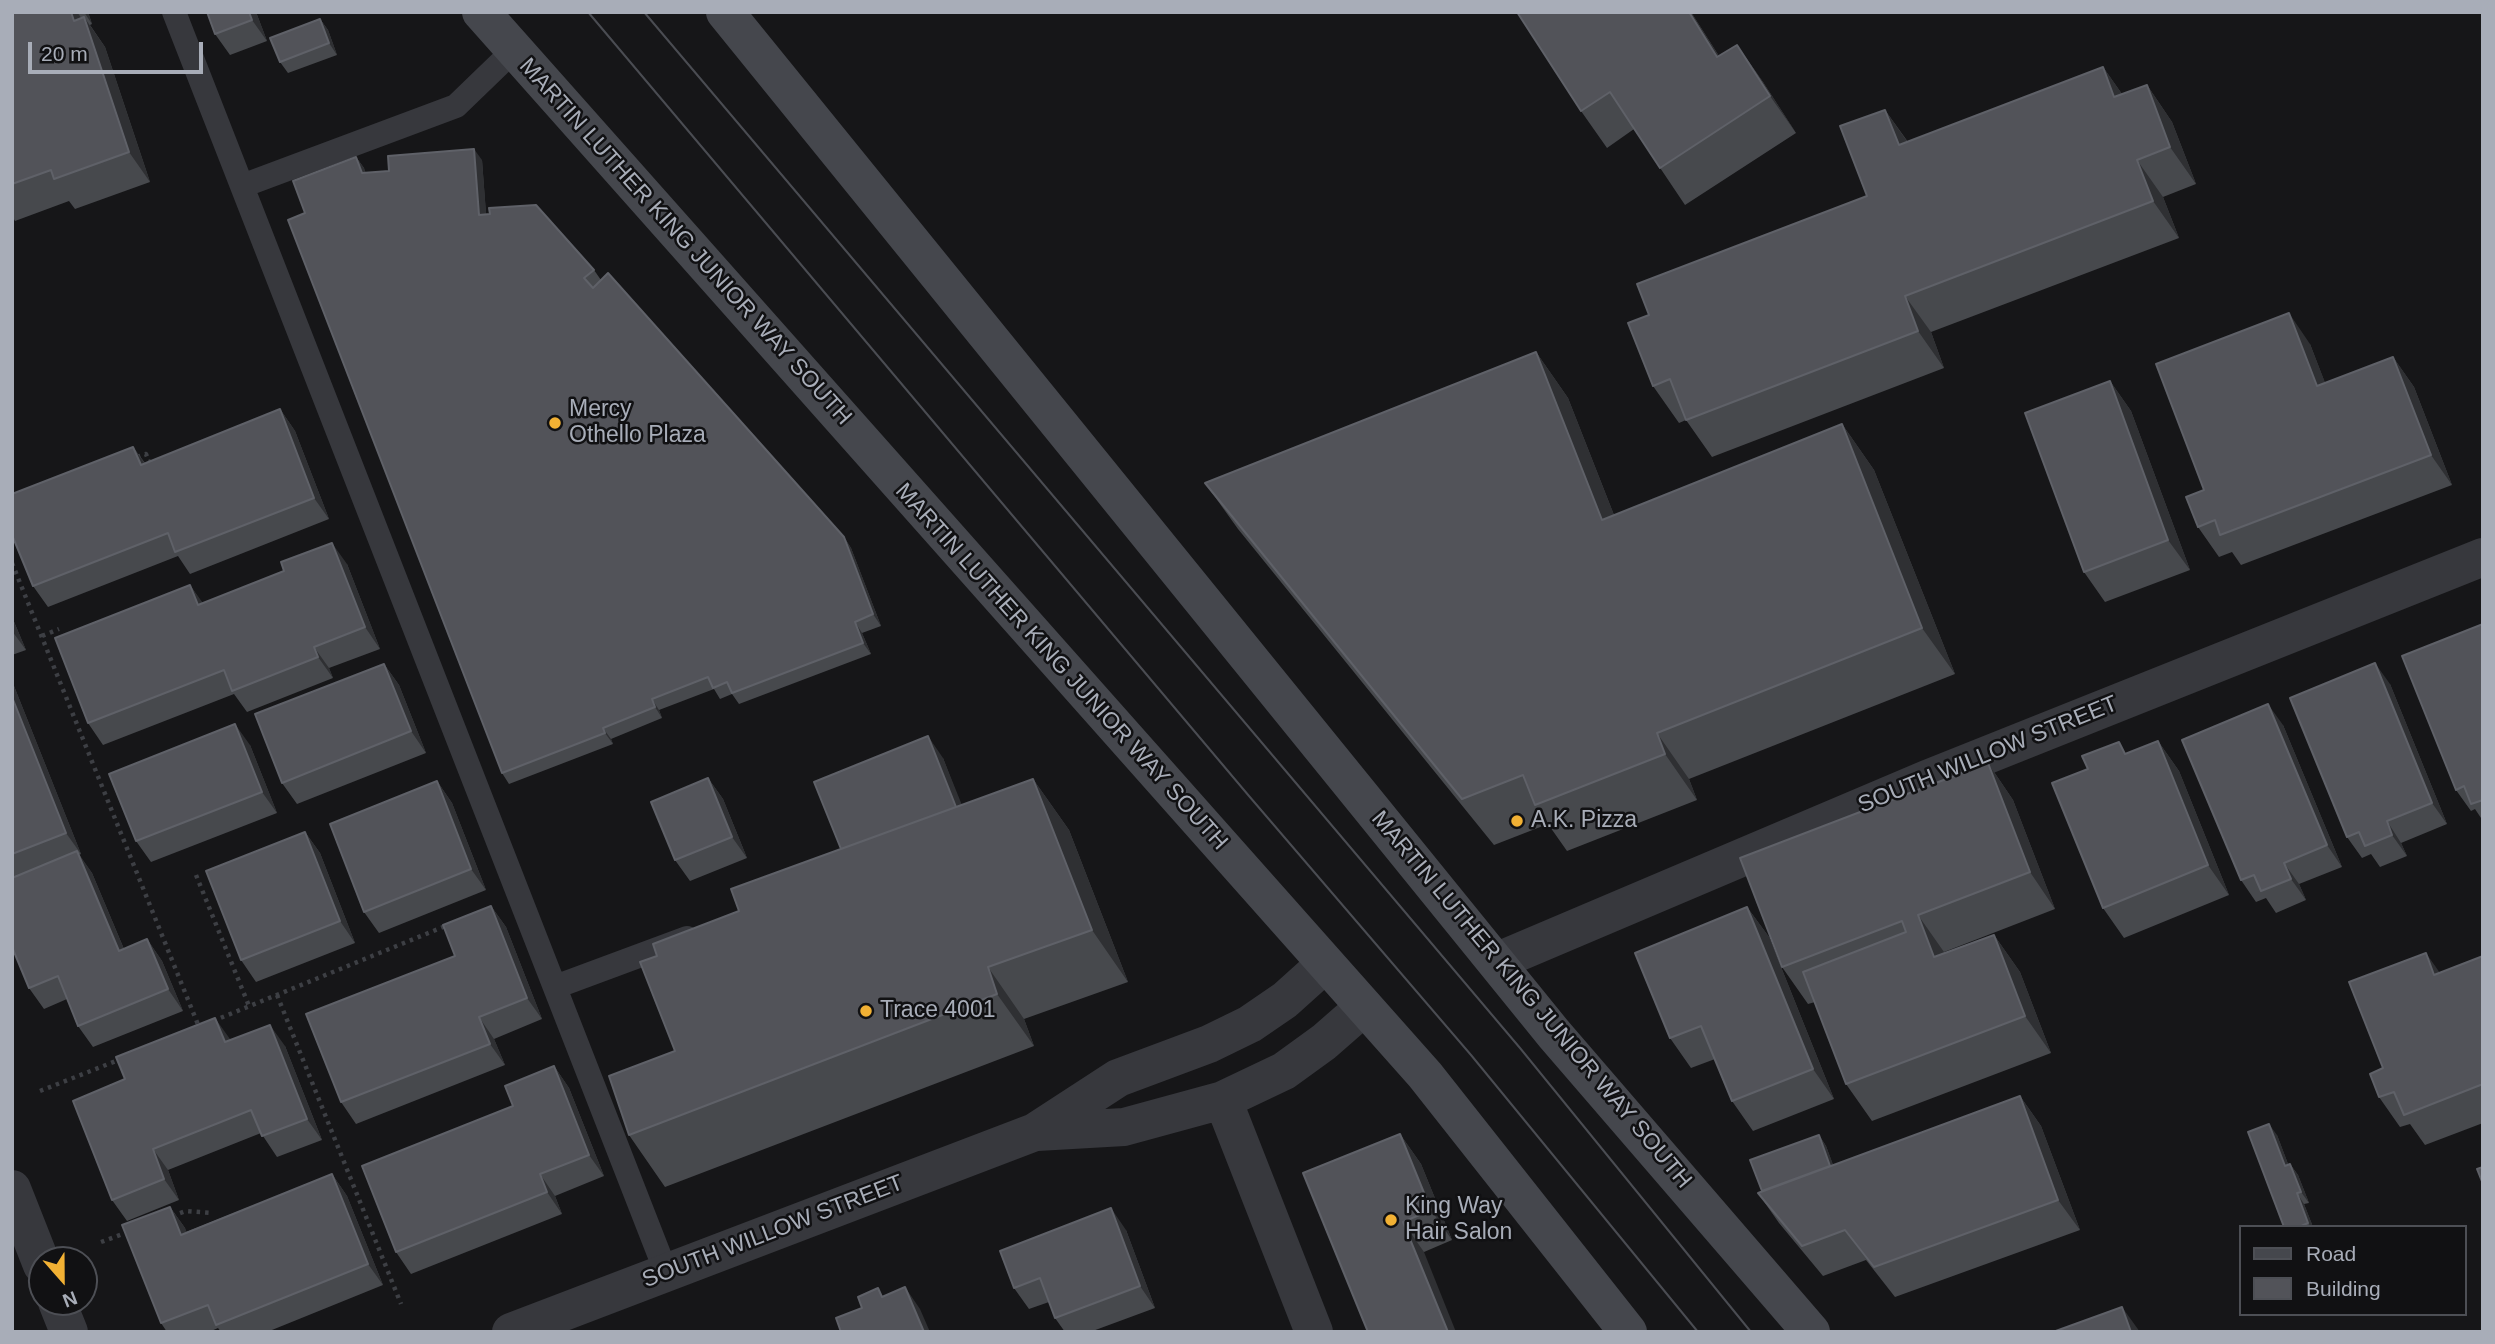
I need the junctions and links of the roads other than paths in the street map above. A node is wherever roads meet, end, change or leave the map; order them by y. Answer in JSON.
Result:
{"nodes":[{"id":1,"x":174,"y":12,"type":"edge"},
{"id":2,"x":481,"y":12,"type":"edge"},
{"id":3,"x":725,"y":12,"type":"edge"},
{"id":4,"x":514,"y":50,"type":"junction"},
{"id":5,"x":242,"y":186,"type":"junction"},
{"id":6,"x":2483,"y":557,"type":"edge"},
{"id":7,"x":711,"y":929,"type":"edge"},
{"id":8,"x":1498,"y":961,"type":"junction"},
{"id":9,"x":1325,"y":964,"type":"junction"},
{"id":10,"x":555,"y":987,"type":"junction"},
{"id":11,"x":1364,"y":1006,"type":"junction"},
{"id":12,"x":1223,"y":1100,"type":"junction"},
{"id":13,"x":1035,"y":1132,"type":"junction"},
{"id":14,"x":12,"y":1189,"type":"edge"},
{"id":15,"x":34,"y":1246,"type":"edge"},
{"id":16,"x":666,"y":1272,"type":"junction"},
{"id":17,"x":511,"y":1332,"type":"edge"},
{"id":18,"x":1314,"y":1332,"type":"edge"},
{"id":19,"x":1628,"y":1332,"type":"edge"},
{"id":20,"x":1811,"y":1332,"type":"edge"}],
"edges":[{"from":1,"to":5,"type":"lane"},
{"from":2,"to":4,"type":"main road","name":"MARTIN LUTHER KING JUNIOR WAY SOUTH"},
{"from":3,"to":8,"type":"main road","name":"MARTIN LUTHER KING JUNIOR WAY SOUTH"},
{"from":4,"to":5,"type":"lane"},
{"from":4,"to":9,"type":"main road","name":"MARTIN LUTHER KING JUNIOR WAY SOUTH"},
{"from":5,"to":10,"type":"lane"},
{"from":6,"to":8,"type":"street","name":"SOUTH WILLOW STREET"},
{"from":7,"to":10,"type":"lane"},
{"from":8,"to":20,"type":"main road","name":"MARTIN LUTHER KING JUNIOR WAY SOUTH"},
{"from":9,"to":11,"type":"main road","name":"MARTIN LUTHER KING JUNIOR WAY SOUTH"},
{"from":9,"to":13,"type":"street","name":"SOUTH WILLOW STREET"},
{"from":10,"to":16,"type":"lane"},
{"from":11,"to":12,"type":"street","name":"SOUTH WILLOW STREET"},
{"from":11,"to":19,"type":"main road","name":"MARTIN LUTHER KING JUNIOR WAY SOUTH"},
{"from":12,"to":13,"type":"street","name":"SOUTH WILLOW STREET"},
{"from":12,"to":18,"type":"street"},
{"from":13,"to":16,"type":"street","name":"SOUTH WILLOW STREET"},
{"from":14,"to":15,"type":"street"},
{"from":16,"to":17,"type":"street","name":"SOUTH WILLOW STREET"}]}
